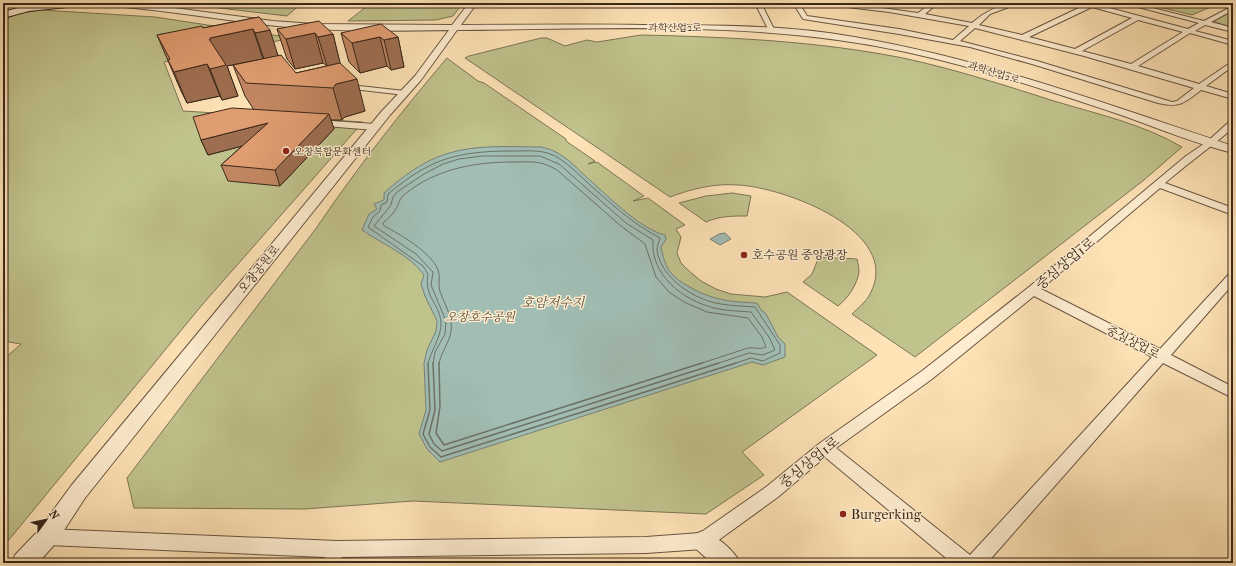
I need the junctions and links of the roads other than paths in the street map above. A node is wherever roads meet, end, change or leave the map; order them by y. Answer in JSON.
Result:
{"nodes":[{"id":1,"x":23,"y":3,"type":"edge"},
{"id":2,"x":78,"y":3,"type":"edge"},
{"id":3,"x":100,"y":3,"type":"edge"},
{"id":4,"x":473,"y":3,"type":"edge"},
{"id":5,"x":758,"y":3,"type":"edge"},
{"id":6,"x":796,"y":3,"type":"edge"},
{"id":7,"x":934,"y":3,"type":"edge"},
{"id":8,"x":1017,"y":3,"type":"edge"},
{"id":9,"x":1126,"y":3,"type":"edge"},
{"id":10,"x":838,"y":4,"type":"edge"},
{"id":11,"x":1088,"y":4,"type":"edge"},
{"id":12,"x":1233,"y":8,"type":"edge"},
{"id":13,"x":3,"y":12,"type":"edge"},
{"id":14,"x":3,"y":15,"type":"edge"},
{"id":15,"x":919,"y":15,"type":"junction"},
{"id":16,"x":1138,"y":17,"type":"junction"},
{"id":17,"x":1203,"y":22,"type":"junction"},
{"id":18,"x":855,"y":24,"type":"junction"},
{"id":19,"x":974,"y":26,"type":"junction"},
{"id":20,"x":454,"y":27,"type":"junction"},
{"id":21,"x":771,"y":29,"type":"junction"},
{"id":22,"x":1233,"y":30,"type":"edge"},
{"id":23,"x":1189,"y":31,"type":"junction"},
{"id":24,"x":1023,"y":37,"type":"junction"},
{"id":25,"x":955,"y":42,"type":"junction"},
{"id":26,"x":1233,"y":42,"type":"edge"},
{"id":27,"x":1076,"y":51,"type":"junction"},
{"id":28,"x":1233,"y":64,"type":"edge"},
{"id":29,"x":1132,"y":67,"type":"junction"},
{"id":30,"x":338,"y":86,"type":"edge"},
{"id":31,"x":1200,"y":87,"type":"junction"},
{"id":32,"x":405,"y":93,"type":"junction"},
{"id":33,"x":1233,"y":97,"type":"edge"},
{"id":34,"x":304,"y":122,"type":"edge"},
{"id":35,"x":1233,"y":123,"type":"edge"},
{"id":36,"x":375,"y":127,"type":"junction"},
{"id":37,"x":1211,"y":143,"type":"junction"},
{"id":38,"x":1233,"y":150,"type":"edge"},
{"id":39,"x":1158,"y":184,"type":"junction"},
{"id":40,"x":1233,"y":212,"type":"edge"},
{"id":41,"x":1233,"y":277,"type":"edge"},
{"id":42,"x":1033,"y":290,"type":"junction"},
{"id":43,"x":1162,"y":356,"type":"junction"},
{"id":44,"x":1233,"y":393,"type":"edge"},
{"id":45,"x":825,"y":448,"type":"junction"},
{"id":46,"x":47,"y":537,"type":"junction"},
{"id":47,"x":703,"y":541,"type":"junction"},
{"id":48,"x":334,"y":556,"type":"edge"},
{"id":49,"x":23,"y":563,"type":"edge"},
{"id":50,"x":729,"y":563,"type":"edge"},
{"id":51,"x":966,"y":563,"type":"edge"},
{"id":52,"x":975,"y":563,"type":"edge"}],
"edges":[{"from":1,"to":13,"type":"main road"},
{"from":2,"to":14,"type":"main road"},
{"from":3,"to":20,"type":"street","name":"과학산업2로"},
{"from":4,"to":20,"type":"street","name":"오창공원로"},
{"from":5,"to":21,"type":"street"},
{"from":6,"to":18,"type":"street"},
{"from":7,"to":15,"type":"street"},
{"from":8,"to":19,"type":"street"},
{"from":9,"to":17,"type":"street"},
{"from":10,"to":15,"type":"street"},
{"from":10,"to":18,"type":"street"},
{"from":11,"to":16,"type":"street"},
{"from":11,"to":24,"type":"street"},
{"from":12,"to":17,"type":"street"},
{"from":15,"to":19,"type":"street"},
{"from":16,"to":23,"type":"street"},
{"from":16,"to":27,"type":"street"},
{"from":17,"to":22,"type":"street"},
{"from":17,"to":23,"type":"street"},
{"from":18,"to":25,"type":"street"},
{"from":19,"to":24,"type":"street"},
{"from":19,"to":25,"type":"street"},
{"from":20,"to":21,"type":"street","name":"과학산업2로"},
{"from":20,"to":32,"type":"street","name":"오창공원로"},
{"from":21,"to":37,"type":"street","name":"과학산업2로"},
{"from":23,"to":26,"type":"street"},
{"from":23,"to":29,"type":"street"},
{"from":24,"to":27,"type":"street"},
{"from":25,"to":31,"type":"street"},
{"from":27,"to":29,"type":"street"},
{"from":28,"to":31,"type":"street"},
{"from":29,"to":31,"type":"street"},
{"from":30,"to":32,"type":"street"},
{"from":31,"to":33,"type":"street"},
{"from":32,"to":36,"type":"street","name":"오창공원로"},
{"from":34,"to":36,"type":"street"},
{"from":35,"to":37,"type":"street","name":"중심상업1로"},
{"from":36,"to":46,"type":"street","name":"오창공원로"},
{"from":37,"to":38,"type":"street","name":"과학산업2로"},
{"from":37,"to":39,"type":"street","name":"중심상업1로"},
{"from":39,"to":40,"type":"street"},
{"from":39,"to":42,"type":"street","name":"중심상업1로"},
{"from":41,"to":43,"type":"street"},
{"from":42,"to":43,"type":"street","name":"중심상업로"},
{"from":42,"to":45,"type":"street","name":"중심상업1로"},
{"from":43,"to":44,"type":"street","name":"중심상업로"},
{"from":43,"to":52,"type":"street"},
{"from":45,"to":47,"type":"street","name":"중심상업1로"},
{"from":45,"to":51,"type":"street"},
{"from":46,"to":48,"type":"street"},
{"from":46,"to":49,"type":"street","name":"오창공원로"},
{"from":47,"to":48,"type":"street"},
{"from":47,"to":50,"type":"street"}]}
